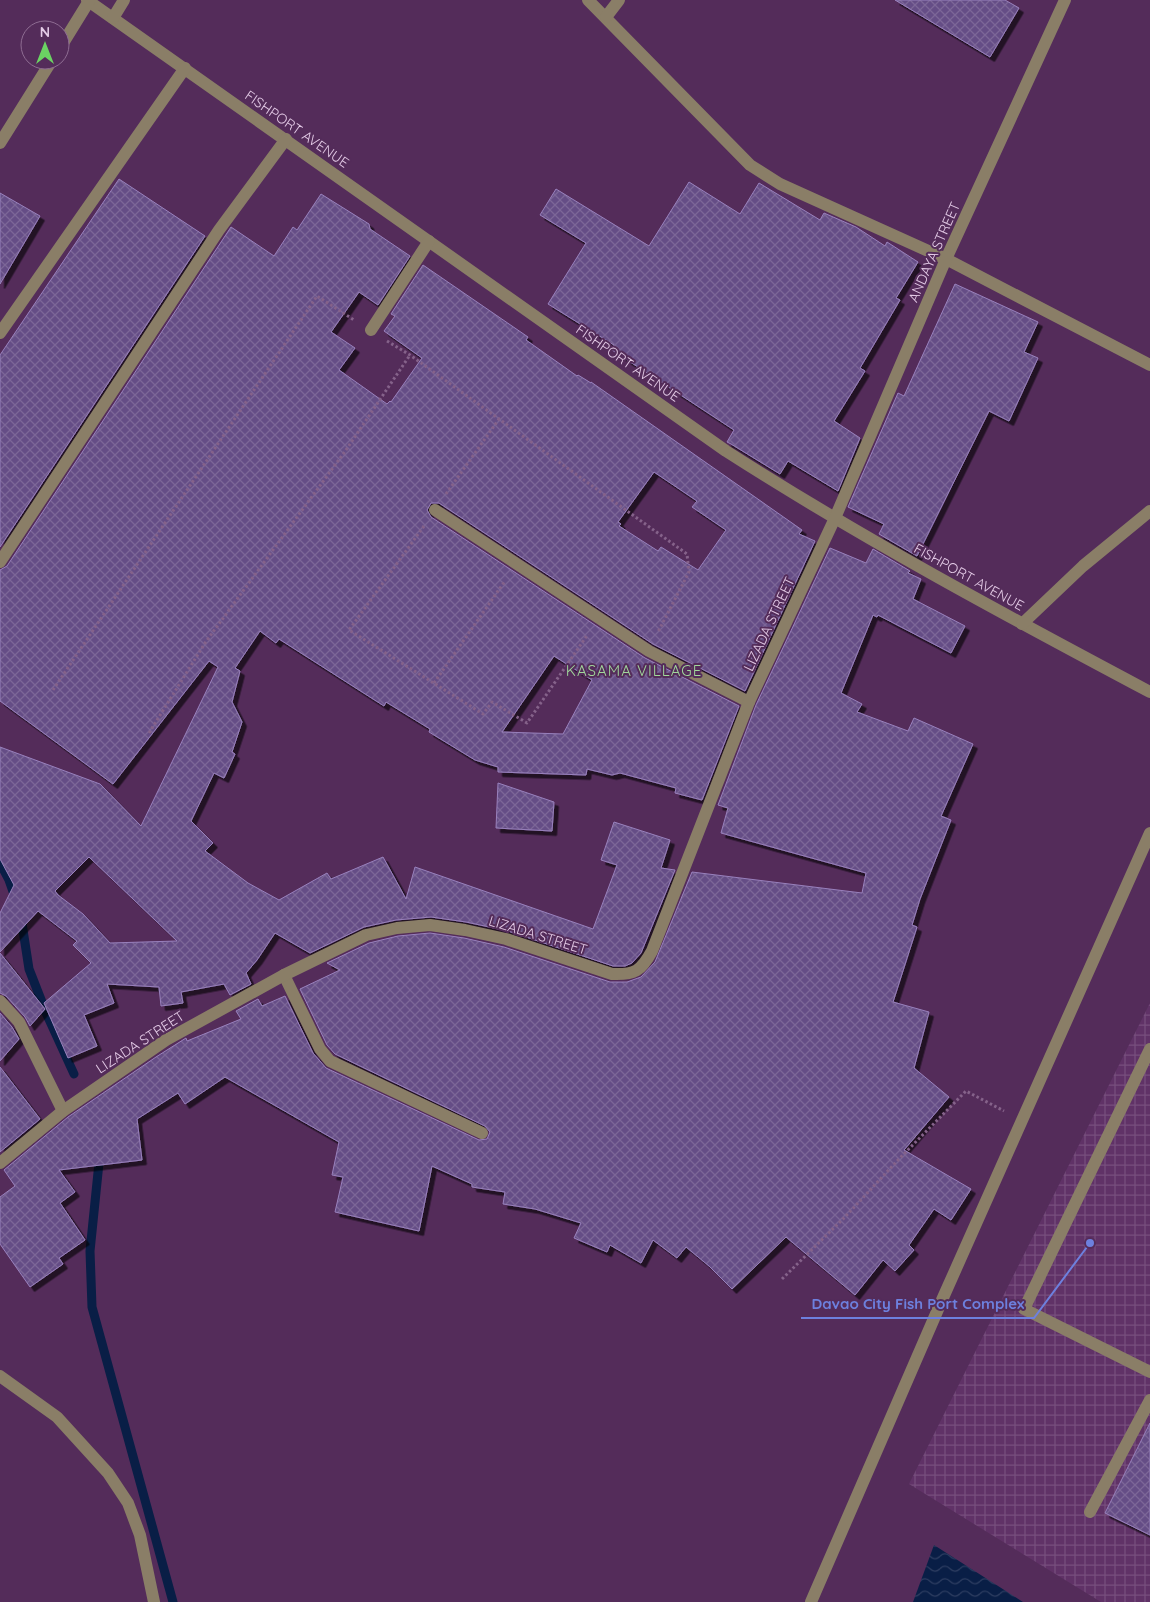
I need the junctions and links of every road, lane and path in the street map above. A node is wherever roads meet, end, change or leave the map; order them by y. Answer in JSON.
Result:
{"nodes":[{"id":1,"x":124,"y":0,"type":"edge"},
{"id":2,"x":588,"y":0,"type":"edge"},
{"id":3,"x":619,"y":0,"type":"edge"},
{"id":4,"x":1065,"y":0,"type":"edge"},
{"id":5,"x":88,"y":1,"type":"edge"},
{"id":6,"x":606,"y":17,"type":"junction"},
{"id":7,"x":113,"y":18,"type":"junction"},
{"id":8,"x":70,"y":31,"type":"edge"},
{"id":9,"x":185,"y":68,"type":"junction"},
{"id":10,"x":46,"y":70,"type":"edge"},
{"id":11,"x":286,"y":139,"type":"junction"},
{"id":12,"x":0,"y":143,"type":"edge"},
{"id":13,"x":430,"y":241,"type":"junction"},
{"id":14,"x":946,"y":259,"type":"junction"},
{"id":15,"x":371,"y":330,"type":"junction"},
{"id":16,"x":0,"y":333,"type":"edge"},
{"id":17,"x":410,"y":355,"type":"junction"},
{"id":18,"x":1150,"y":365,"type":"edge"},
{"id":19,"x":436,"y":510,"type":"dead end"},
{"id":20,"x":1150,"y":511,"type":"edge"},
{"id":21,"x":835,"y":518,"type":"junction"},
{"id":22,"x":0,"y":562,"type":"edge"},
{"id":23,"x":517,"y":564,"type":"junction"},
{"id":24,"x":599,"y":618,"type":"junction"},
{"id":25,"x":1022,"y":624,"type":"junction"},
{"id":26,"x":349,"y":630,"type":"dead end"},
{"id":27,"x":649,"y":651,"type":"junction"},
{"id":28,"x":434,"y":683,"type":"junction"},
{"id":29,"x":53,"y":690,"type":"dead end"},
{"id":30,"x":1150,"y":692,"type":"edge"},
{"id":31,"x":749,"y":702,"type":"junction"},
{"id":32,"x":149,"y":733,"type":"dead end"},
{"id":33,"x":1150,"y":833,"type":"edge"},
{"id":34,"x":284,"y":975,"type":"junction"},
{"id":35,"x":0,"y":1001,"type":"edge"},
{"id":36,"x":1150,"y":1049,"type":"edge"},
{"id":37,"x":63,"y":1111,"type":"junction"},
{"id":38,"x":1022,"y":1120,"type":"junction"},
{"id":39,"x":482,"y":1134,"type":"dead end"},
{"id":40,"x":0,"y":1163,"type":"edge"},
{"id":41,"x":782,"y":1279,"type":"dead end"},
{"id":42,"x":1150,"y":1372,"type":"edge"},
{"id":43,"x":0,"y":1376,"type":"edge"},
{"id":44,"x":1150,"y":1400,"type":"edge"},
{"id":45,"x":1090,"y":1512,"type":"dead end"},
{"id":46,"x":154,"y":1602,"type":"edge"},
{"id":47,"x":811,"y":1602,"type":"edge"}],
"edges":[{"from":1,"to":7,"type":"street"},
{"from":2,"to":6,"type":"street"},
{"from":3,"to":6,"type":"street"},
{"from":4,"to":14,"type":"street","name":"ANDAYA STREET"},
{"from":5,"to":7,"type":"street","name":"FISHPORT AVENUE"},
{"from":5,"to":8,"type":"street"},
{"from":6,"to":14,"type":"street"},
{"from":7,"to":9,"type":"street","name":"FISHPORT AVENUE"},
{"from":9,"to":11,"type":"street","name":"FISHPORT AVENUE"},
{"from":9,"to":16,"type":"street"},
{"from":10,"to":12,"type":"street"},
{"from":11,"to":13,"type":"street","name":"FISHPORT AVENUE"},
{"from":11,"to":22,"type":"street"},
{"from":13,"to":15,"type":"street"},
{"from":13,"to":21,"type":"street","name":"FISHPORT AVENUE"},
{"from":14,"to":18,"type":"street"},
{"from":14,"to":21,"type":"street","name":"ANDAYA STREET"},
{"from":15,"to":17,"type":"path"},
{"from":15,"to":29,"type":"path"},
{"from":17,"to":27,"type":"path"},
{"from":17,"to":32,"type":"path"},
{"from":19,"to":23,"type":"street"},
{"from":20,"to":25,"type":"street"},
{"from":21,"to":25,"type":"street","name":"FISHPORT AVENUE"},
{"from":21,"to":31,"type":"street","name":"LIZADA STREET"},
{"from":23,"to":24,"type":"street"},
{"from":23,"to":28,"type":"path"},
{"from":24,"to":27,"type":"street"},
{"from":24,"to":28,"type":"path"},
{"from":25,"to":30,"type":"street","name":"FISHPORT AVENUE"},
{"from":26,"to":28,"type":"path"},
{"from":27,"to":31,"type":"street"},
{"from":31,"to":34,"type":"street","name":"LIZADA STREET"},
{"from":33,"to":38,"type":"street"},
{"from":34,"to":37,"type":"street","name":"LIZADA STREET"},
{"from":34,"to":39,"type":"street"},
{"from":35,"to":37,"type":"street"},
{"from":36,"to":42,"type":"street"},
{"from":37,"to":40,"type":"street","name":"LIZADA STREET"},
{"from":38,"to":41,"type":"path"},
{"from":38,"to":47,"type":"street"},
{"from":43,"to":46,"type":"street"},
{"from":44,"to":45,"type":"street"}]}
